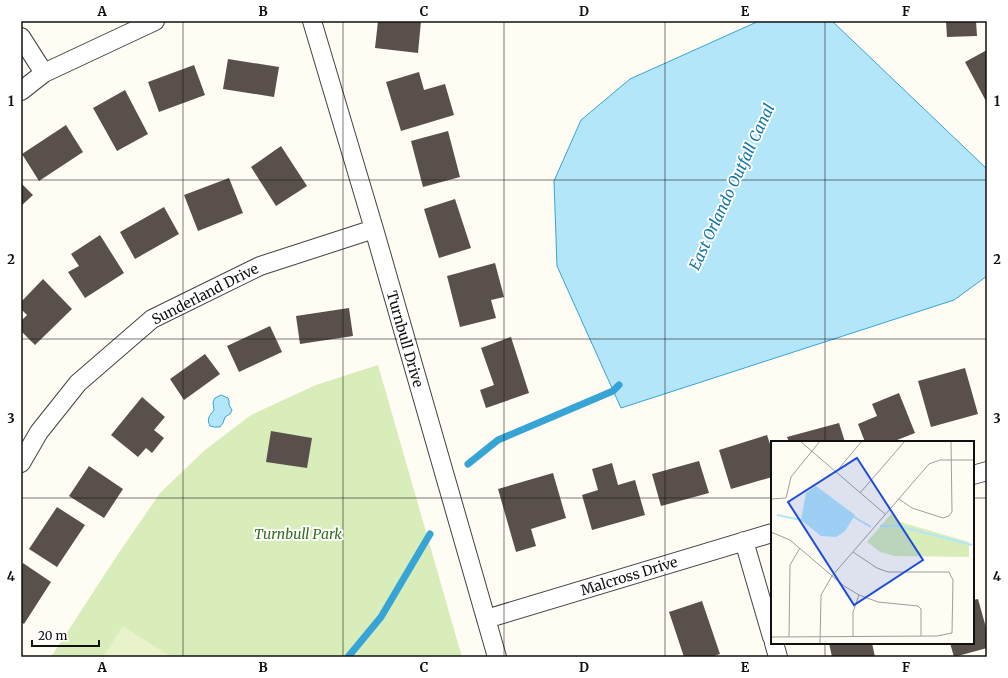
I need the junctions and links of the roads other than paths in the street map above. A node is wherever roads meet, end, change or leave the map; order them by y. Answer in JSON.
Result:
{"nodes":[{"id":1,"x":155,"y":21,"type":"edge"},
{"id":2,"x":312,"y":21,"type":"edge"},
{"id":3,"x":21,"y":37,"type":"edge"},
{"id":4,"x":44,"y":73,"type":"junction"},
{"id":5,"x":21,"y":91,"type":"edge"},
{"id":6,"x":374,"y":230,"type":"junction"},
{"id":7,"x":21,"y":463,"type":"edge"},
{"id":8,"x":987,"y":471,"type":"edge"},
{"id":9,"x":974,"y":475,"type":"edge"},
{"id":10,"x":771,"y":533,"type":"edge"},
{"id":11,"x":744,"y":541,"type":"junction"},
{"id":12,"x":486,"y":619,"type":"junction"},
{"id":13,"x":771,"y":634,"type":"edge"},
{"id":14,"x":774,"y":644,"type":"edge"},
{"id":15,"x":497,"y":657,"type":"edge"},
{"id":16,"x":778,"y":657,"type":"edge"}],
"edges":[{"from":1,"to":4,"type":"street"},
{"from":2,"to":6,"type":"street","name":"Turnbull Drive"},
{"from":3,"to":4,"type":"street"},
{"from":4,"to":5,"type":"street"},
{"from":6,"to":7,"type":"street","name":"Sunderland Drive"},
{"from":6,"to":12,"type":"street","name":"Turnbull Drive"},
{"from":8,"to":9,"type":"street"},
{"from":10,"to":11,"type":"street","name":"Malcross Drive"},
{"from":11,"to":12,"type":"street","name":"Malcross Drive"},
{"from":11,"to":13,"type":"street"},
{"from":12,"to":15,"type":"street","name":"Turnbull Drive"},
{"from":14,"to":16,"type":"street"}]}
